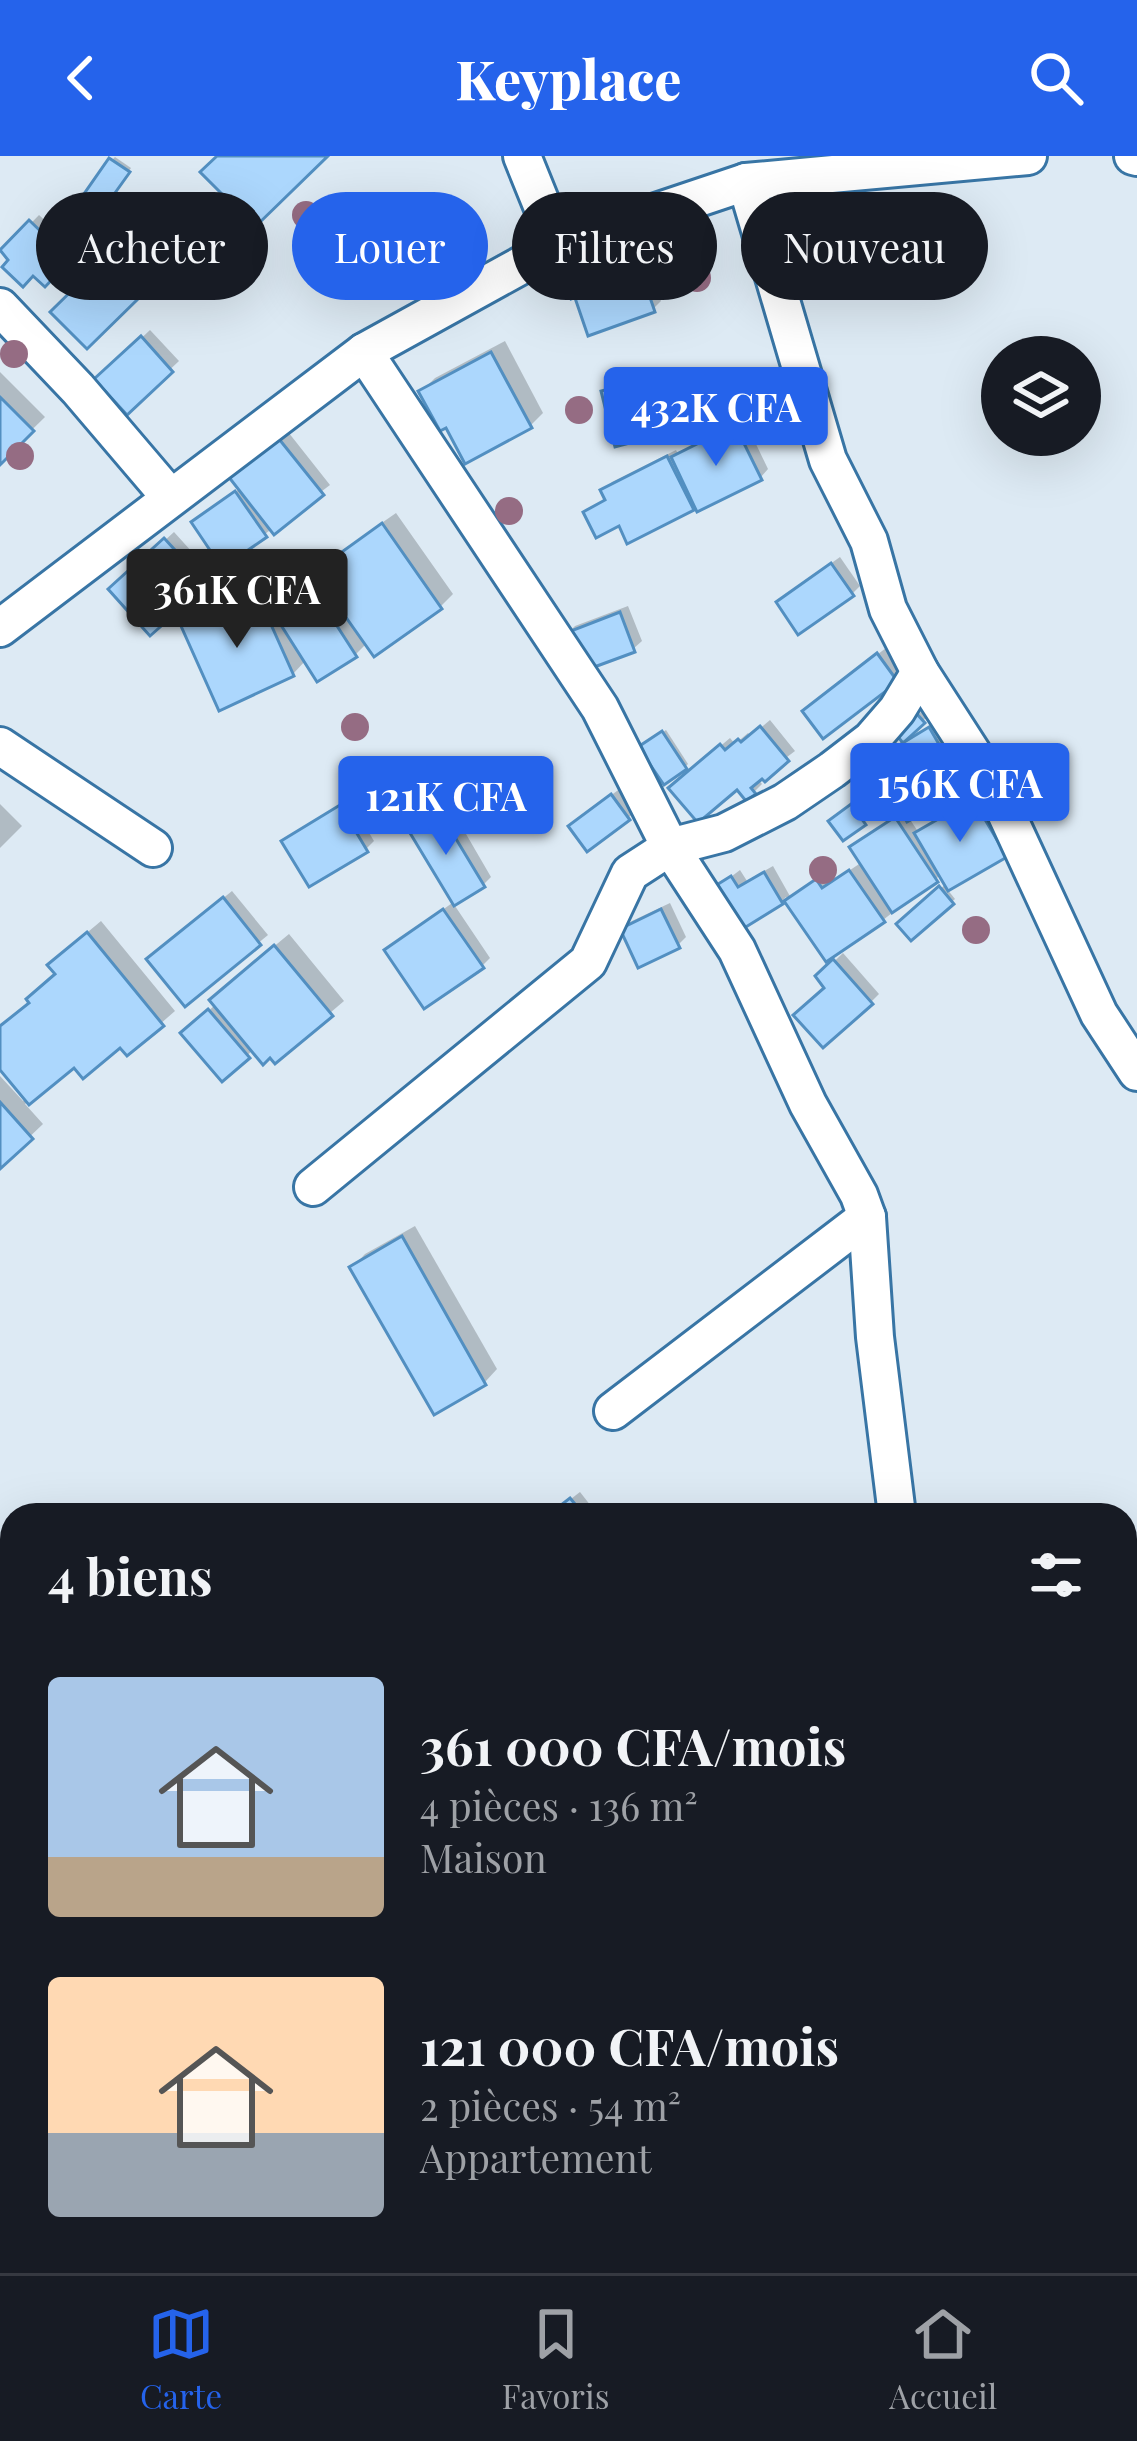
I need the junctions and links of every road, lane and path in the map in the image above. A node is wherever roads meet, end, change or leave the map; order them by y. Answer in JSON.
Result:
{"nodes":[{"id":1,"x":522,"y":156,"type":"edge"},
{"id":2,"x":1028,"y":156,"type":"edge"},
{"id":3,"x":746,"y":182,"type":"junction"},
{"id":4,"x":537,"y":192,"type":"edge"},
{"id":5,"x":716,"y":192,"type":"edge"},
{"id":6,"x":512,"y":270,"type":"edge"},
{"id":7,"x":0,"y":307,"type":"edge"},
{"id":8,"x":364,"y":352,"type":"junction"},
{"id":9,"x":170,"y":497,"type":"junction"},
{"id":10,"x":0,"y":628,"type":"edge"},
{"id":11,"x":920,"y":672,"type":"junction"},
{"id":12,"x":0,"y":746,"type":"edge"},
{"id":13,"x":153,"y":848,"type":"dead end"},
{"id":14,"x":670,"y":848,"type":"junction"},
{"id":15,"x":1137,"y":1072,"type":"edge"},
{"id":16,"x":313,"y":1187,"type":"dead end"},
{"id":17,"x":867,"y":1217,"type":"junction"},
{"id":18,"x":614,"y":1412,"type":"dead end"},
{"id":19,"x":896,"y":1503,"type":"edge"}],
"edges":[{"from":1,"to":4,"type":"street"},
{"from":2,"to":3,"type":"street"},
{"from":3,"to":5,"type":"street"},
{"from":3,"to":11,"type":"street"},
{"from":6,"to":8,"type":"street"},
{"from":7,"to":9,"type":"street"},
{"from":8,"to":9,"type":"street"},
{"from":8,"to":14,"type":"street"},
{"from":9,"to":10,"type":"street"},
{"from":11,"to":14,"type":"street"},
{"from":11,"to":15,"type":"street"},
{"from":12,"to":13,"type":"street"},
{"from":14,"to":16,"type":"street"},
{"from":14,"to":17,"type":"street"},
{"from":17,"to":18,"type":"street"},
{"from":17,"to":19,"type":"street"}]}
